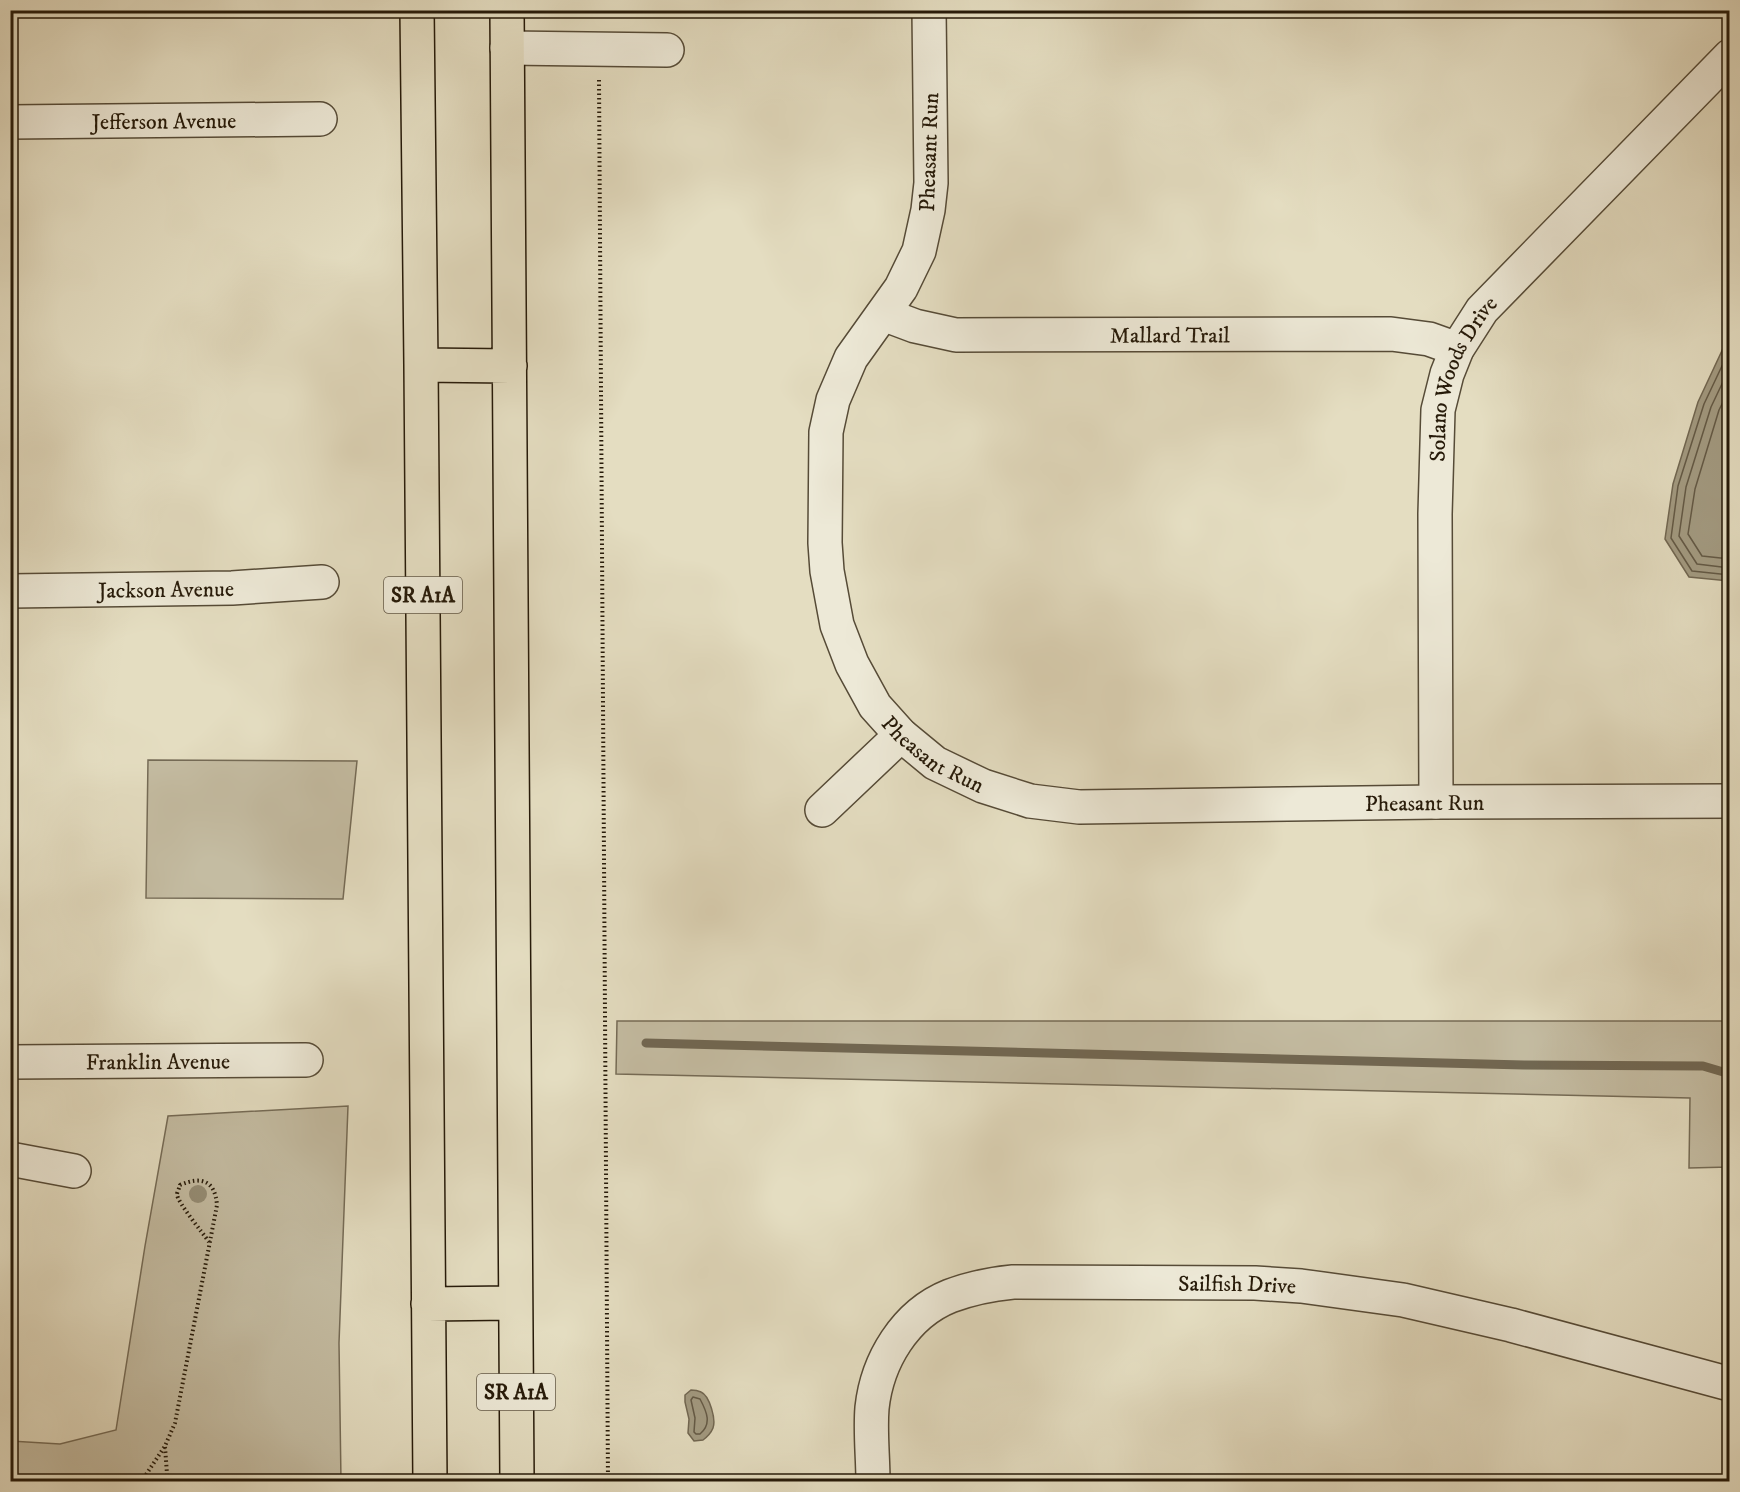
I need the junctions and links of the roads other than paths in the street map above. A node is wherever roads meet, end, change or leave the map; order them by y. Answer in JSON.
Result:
{"nodes":[{"id":1,"x":417,"y":10,"type":"edge"},
{"id":2,"x":507,"y":10,"type":"edge"},
{"id":3,"x":929,"y":10,"type":"edge"},
{"id":4,"x":507,"y":48,"type":"junction"},
{"id":5,"x":667,"y":50,"type":"dead end"},
{"id":6,"x":1730,"y":56,"type":"edge"},
{"id":7,"x":320,"y":119,"type":"dead end"},
{"id":8,"x":10,"y":122,"type":"edge"},
{"id":9,"x":883,"y":314,"type":"junction"},
{"id":10,"x":1457,"y":349,"type":"junction"},
{"id":11,"x":421,"y":365,"type":"junction"},
{"id":12,"x":510,"y":366,"type":"junction"},
{"id":13,"x":322,"y":582,"type":"dead end"},
{"id":14,"x":10,"y":591,"type":"edge"},
{"id":15,"x":901,"y":735,"type":"junction"},
{"id":16,"x":1730,"y":801,"type":"edge"},
{"id":17,"x":1436,"y":802,"type":"junction"},
{"id":18,"x":822,"y":810,"type":"dead end"},
{"id":19,"x":306,"y":1060,"type":"dead end"},
{"id":20,"x":10,"y":1062,"type":"edge"},
{"id":21,"x":10,"y":1159,"type":"edge"},
{"id":22,"x":74,"y":1171,"type":"dead end"},
{"id":23,"x":515,"y":1303,"type":"junction"},
{"id":24,"x":428,"y":1304,"type":"junction"},
{"id":25,"x":1730,"y":1384,"type":"edge"},
{"id":26,"x":429,"y":1482,"type":"edge"},
{"id":27,"x":517,"y":1482,"type":"edge"},
{"id":28,"x":873,"y":1482,"type":"edge"}],
"edges":[{"from":1,"to":11,"type":"main road","number":"SR A1A"},
{"from":2,"to":4,"type":"main road","number":"SR A1A"},
{"from":3,"to":9,"type":"street","name":"Pheasant Run"},
{"from":4,"to":5,"type":"street"},
{"from":4,"to":12,"type":"main road","number":"SR A1A"},
{"from":6,"to":10,"type":"street","name":"Solano Woods Drive"},
{"from":7,"to":8,"type":"street","name":"Jefferson Avenue"},
{"from":9,"to":10,"type":"street","name":"Mallard Trail"},
{"from":9,"to":15,"type":"street","name":"Pheasant Run"},
{"from":10,"to":17,"type":"street","name":"Solano Woods Drive"},
{"from":11,"to":12,"type":"main road"},
{"from":11,"to":24,"type":"main road","number":"SR A1A"},
{"from":12,"to":23,"type":"main road","number":"SR A1A"},
{"from":13,"to":14,"type":"street","name":"Jackson Avenue"},
{"from":15,"to":17,"type":"street","name":"Pheasant Run"},
{"from":15,"to":18,"type":"street"},
{"from":16,"to":17,"type":"street","name":"Pheasant Run"},
{"from":19,"to":20,"type":"street","name":"Franklin Avenue"},
{"from":21,"to":22,"type":"street"},
{"from":23,"to":24,"type":"main road"},
{"from":23,"to":27,"type":"main road","number":"SR A1A"},
{"from":24,"to":26,"type":"main road","number":"SR A1A"},
{"from":25,"to":28,"type":"street","name":"Sailfish Drive"}]}
